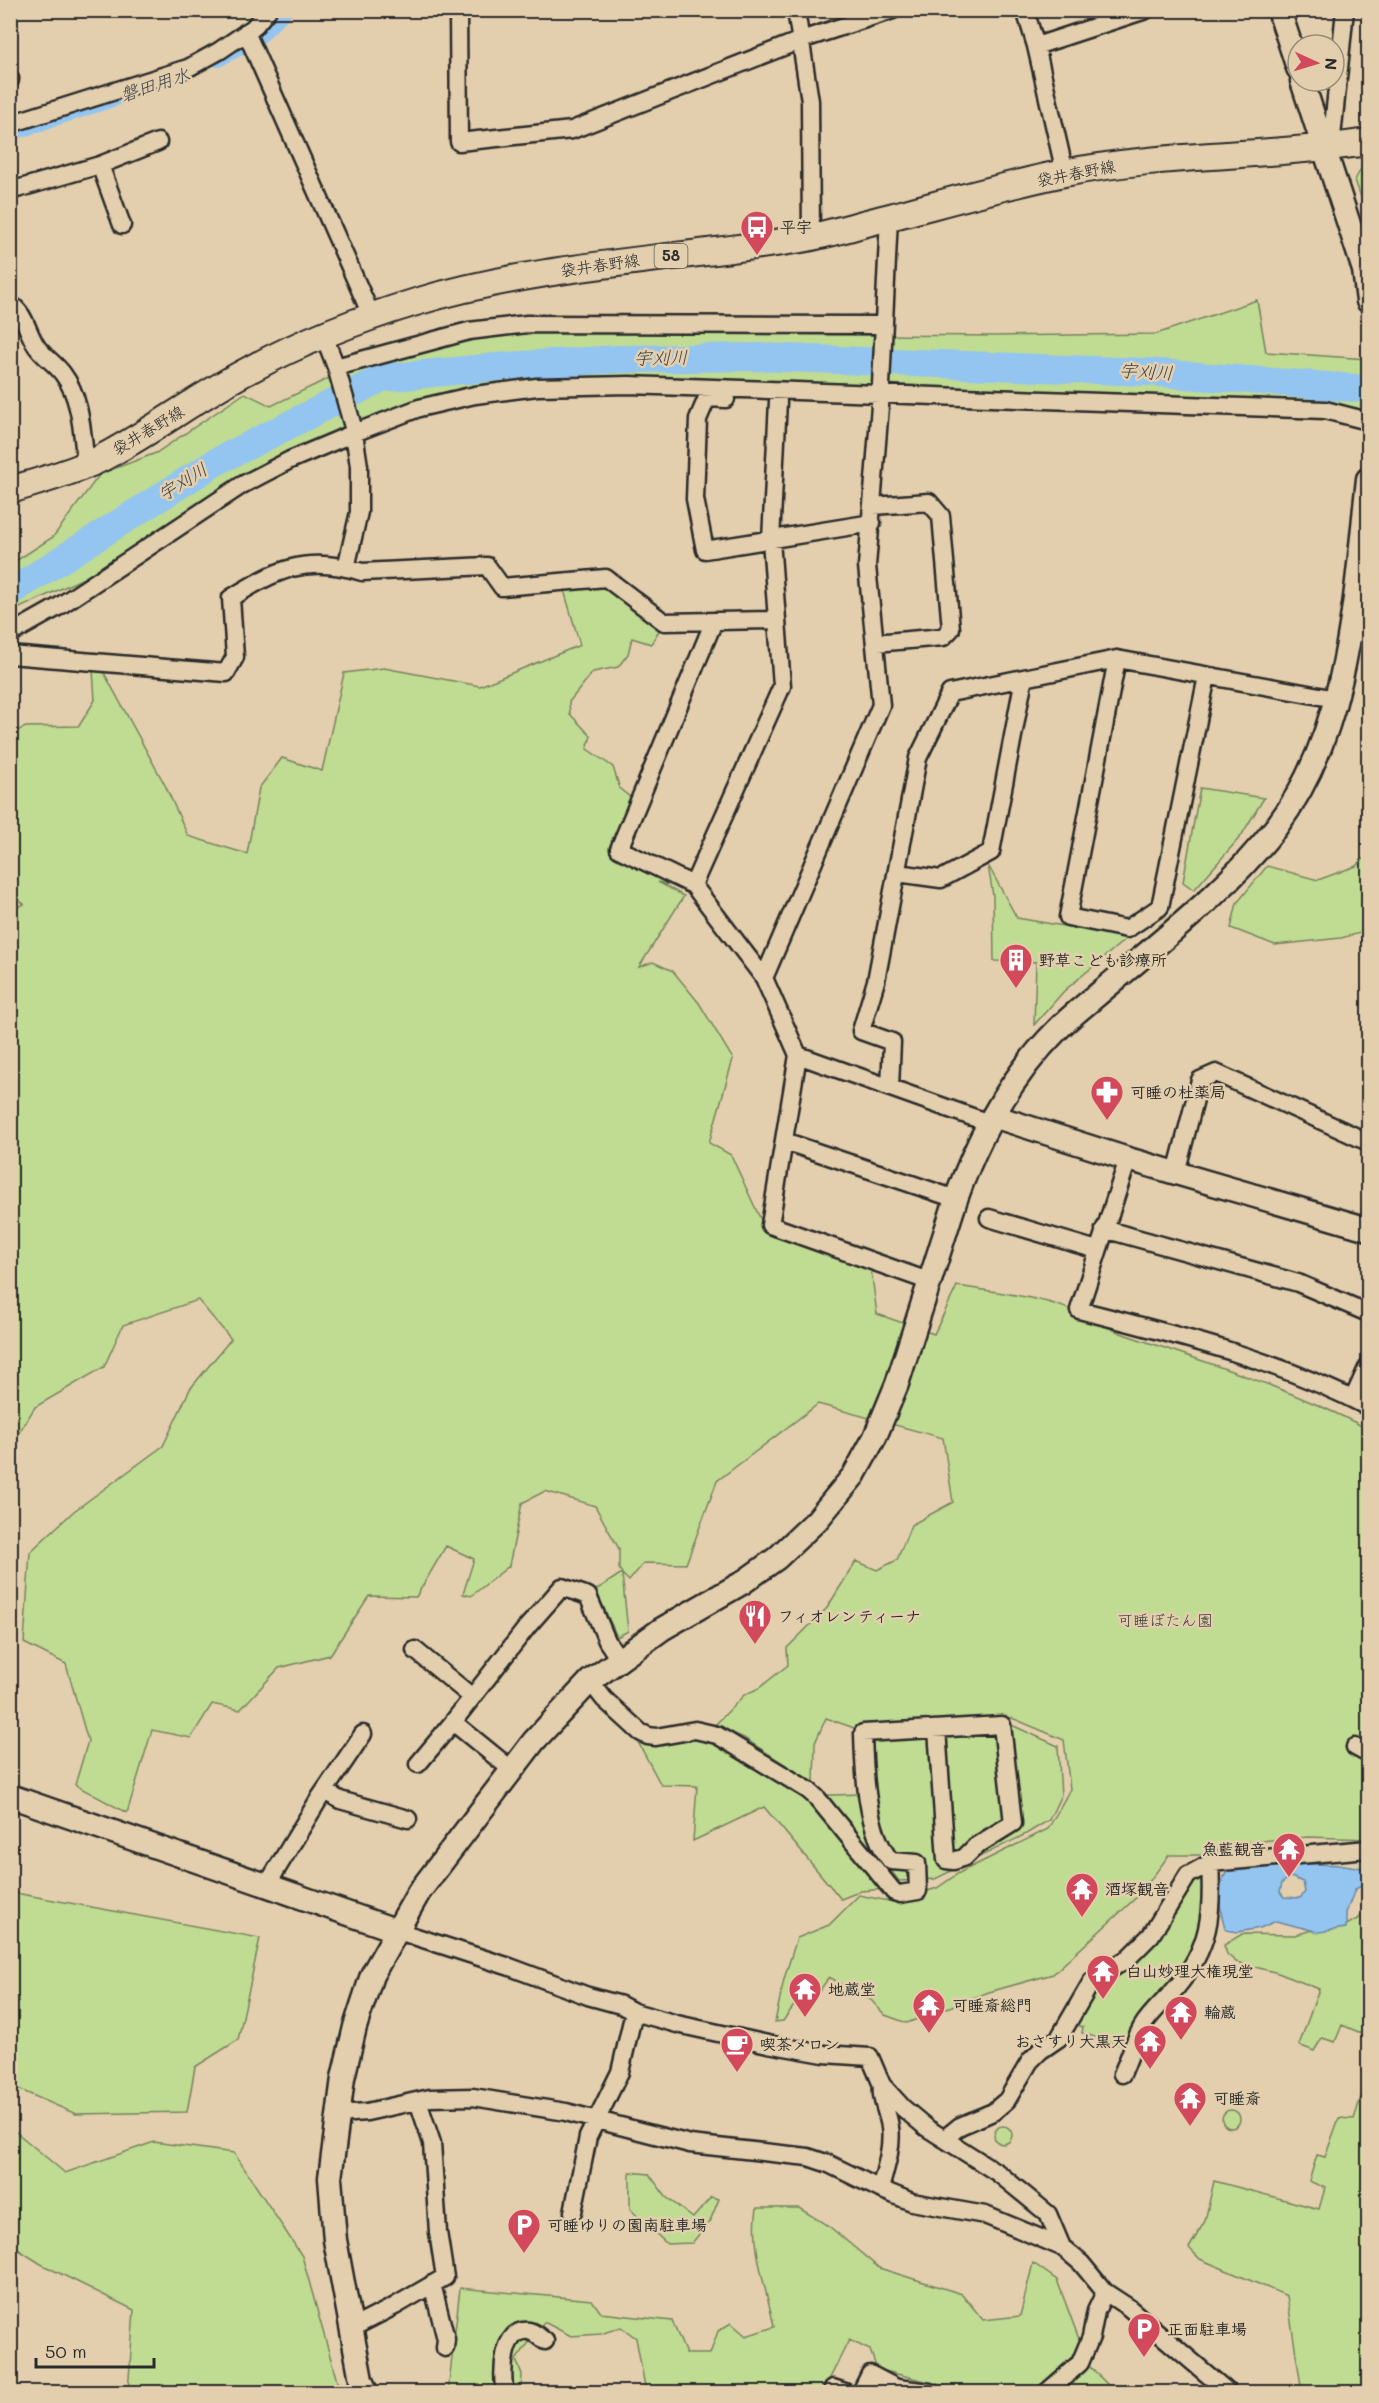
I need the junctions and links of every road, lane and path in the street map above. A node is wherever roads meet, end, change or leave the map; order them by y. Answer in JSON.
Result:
{"nodes":[{"id":1,"x":268,"y":10,"type":"edge"},
{"id":2,"x":458,"y":10,"type":"edge"},
{"id":3,"x":796,"y":10,"type":"edge"},
{"id":4,"x":893,"y":10,"type":"edge"},
{"id":5,"x":1025,"y":10,"type":"edge"},
{"id":6,"x":1146,"y":10,"type":"edge"},
{"id":7,"x":1279,"y":10,"type":"edge"},
{"id":8,"x":1344,"y":10,"type":"edge"},
{"id":9,"x":246,"y":32,"type":"junction"},
{"id":10,"x":1287,"y":33,"type":"edge"},
{"id":11,"x":801,"y":40,"type":"junction"},
{"id":12,"x":1036,"y":46,"type":"junction"},
{"id":13,"x":1307,"y":93,"type":"edge"},
{"id":14,"x":10,"y":124,"type":"edge"},
{"id":15,"x":158,"y":142,"type":"dead end"},
{"id":16,"x":1368,"y":142,"type":"edge"},
{"id":17,"x":1328,"y":148,"type":"junction"},
{"id":18,"x":100,"y":165,"type":"junction"},
{"id":19,"x":1065,"y":173,"type":"junction"},
{"id":20,"x":10,"y":192,"type":"edge"},
{"id":21,"x":889,"y":217,"type":"junction"},
{"id":22,"x":122,"y":225,"type":"dead end"},
{"id":23,"x":811,"y":237,"type":"junction"},
{"id":24,"x":1368,"y":297,"type":"edge"},
{"id":25,"x":10,"y":304,"type":"edge"},
{"id":26,"x":372,"y":317,"type":"junction"},
{"id":27,"x":883,"y":328,"type":"junction"},
{"id":28,"x":324,"y":336,"type":"junction"},
{"id":29,"x":336,"y":368,"type":"junction"},
{"id":30,"x":880,"y":396,"type":"junction"},
{"id":31,"x":778,"y":401,"type":"junction"},
{"id":32,"x":1368,"y":421,"type":"edge"},
{"id":33,"x":354,"y":430,"type":"junction"},
{"id":34,"x":86,"y":465,"type":"junction"},
{"id":35,"x":1368,"y":479,"type":"edge"},
{"id":36,"x":10,"y":490,"type":"edge"},
{"id":37,"x":873,"y":506,"type":"junction"},
{"id":38,"x":872,"y":523,"type":"junction"},
{"id":39,"x":771,"y":540,"type":"junction"},
{"id":40,"x":346,"y":568,"type":"junction"},
{"id":41,"x":776,"y":620,"type":"junction"},
{"id":42,"x":714,"y":621,"type":"junction"},
{"id":43,"x":10,"y":634,"type":"edge"},
{"id":44,"x":875,"y":643,"type":"junction"},
{"id":45,"x":10,"y":655,"type":"edge"},
{"id":46,"x":1117,"y":659,"type":"junction"},
{"id":47,"x":1207,"y":676,"type":"junction"},
{"id":48,"x":1024,"y":678,"type":"junction"},
{"id":49,"x":1336,"y":699,"type":"junction"},
{"id":50,"x":897,"y":873,"type":"junction"},
{"id":51,"x":693,"y":885,"type":"junction"},
{"id":52,"x":764,"y":978,"type":"junction"},
{"id":53,"x":798,"y":1055,"type":"junction"},
{"id":54,"x":890,"y":1087,"type":"junction"},
{"id":55,"x":991,"y":1119,"type":"junction"},
{"id":56,"x":784,"y":1142,"type":"junction"},
{"id":57,"x":1368,"y":1142,"type":"edge"},
{"id":58,"x":1128,"y":1159,"type":"junction"},
{"id":59,"x":1176,"y":1173,"type":"junction"},
{"id":60,"x":956,"y":1198,"type":"junction"},
{"id":61,"x":989,"y":1218,"type":"dead end"},
{"id":62,"x":1104,"y":1229,"type":"junction"},
{"id":63,"x":1368,"y":1229,"type":"edge"},
{"id":64,"x":1097,"y":1250,"type":"junction"},
{"id":65,"x":931,"y":1282,"type":"junction"},
{"id":66,"x":1368,"y":1313,"type":"edge"},
{"id":67,"x":1368,"y":1366,"type":"edge"},
{"id":68,"x":1353,"y":1399,"type":"junction"},
{"id":69,"x":1368,"y":1407,"type":"edge"},
{"id":70,"x":415,"y":1650,"type":"dead end"},
{"id":71,"x":620,"y":1659,"type":"junction"},
{"id":72,"x":590,"y":1682,"type":"junction"},
{"id":73,"x":472,"y":1697,"type":"junction"},
{"id":74,"x":453,"y":1722,"type":"junction"},
{"id":75,"x":937,"y":1729,"type":"junction"},
{"id":76,"x":363,"y":1734,"type":"dead end"},
{"id":77,"x":418,"y":1764,"type":"dead end"},
{"id":78,"x":512,"y":1770,"type":"junction"},
{"id":79,"x":325,"y":1791,"type":"junction"},
{"id":80,"x":10,"y":1796,"type":"edge"},
{"id":81,"x":408,"y":1819,"type":"dead end"},
{"id":82,"x":1368,"y":1849,"type":"edge"},
{"id":83,"x":1210,"y":1863,"type":"junction"},
{"id":84,"x":267,"y":1885,"type":"junction"},
{"id":85,"x":398,"y":1930,"type":"junction"},
{"id":86,"x":634,"y":2012,"type":"junction"},
{"id":87,"x":1122,"y":2074,"type":"dead end"},
{"id":88,"x":882,"y":2085,"type":"junction"},
{"id":89,"x":418,"y":2101,"type":"junction"},
{"id":90,"x":338,"y":2114,"type":"junction"},
{"id":91,"x":595,"y":2119,"type":"junction"},
{"id":92,"x":944,"y":2139,"type":"junction"},
{"id":93,"x":880,"y":2189,"type":"junction"},
{"id":94,"x":573,"y":2212,"type":"dead end"},
{"id":95,"x":1062,"y":2247,"type":"junction"},
{"id":96,"x":432,"y":2284,"type":"junction"},
{"id":97,"x":1105,"y":2292,"type":"junction"},
{"id":98,"x":352,"y":2328,"type":"junction"},
{"id":99,"x":545,"y":2341,"type":"dead end"},
{"id":100,"x":445,"y":2348,"type":"dead end"},
{"id":101,"x":366,"y":2392,"type":"edge"},
{"id":102,"x":505,"y":2392,"type":"edge"},
{"id":103,"x":832,"y":2392,"type":"edge"},
{"id":104,"x":845,"y":2392,"type":"edge"},
{"id":105,"x":861,"y":2392,"type":"edge"},
{"id":106,"x":930,"y":2392,"type":"edge"},
{"id":107,"x":1047,"y":2392,"type":"edge"},
{"id":108,"x":1228,"y":2392,"type":"edge"}],
"edges":[{"from":1,"to":9,"type":"street"},
{"from":2,"to":11,"type":"street"},
{"from":3,"to":11,"type":"street"},
{"from":4,"to":11,"type":"street"},
{"from":5,"to":12,"type":"street"},
{"from":6,"to":12,"type":"street"},
{"from":7,"to":10,"type":"street"},
{"from":8,"to":17,"type":"street"},
{"from":9,"to":14,"type":"street"},
{"from":9,"to":26,"type":"street"},
{"from":11,"to":23,"type":"street"},
{"from":12,"to":19,"type":"street"},
{"from":13,"to":17,"type":"street"},
{"from":15,"to":18,"type":"street"},
{"from":16,"to":17,"type":"main road","name":"袋井春野線","number":"58"},
{"from":17,"to":19,"type":"main road","name":"袋井春野線","number":"58"},
{"from":17,"to":24,"type":"street"},
{"from":18,"to":20,"type":"street"},
{"from":18,"to":22,"type":"street"},
{"from":19,"to":21,"type":"main road","name":"袋井春野線","number":"58"},
{"from":21,"to":23,"type":"main road","name":"袋井春野線","number":"58"},
{"from":21,"to":27,"type":"street"},
{"from":23,"to":26,"type":"main road","name":"袋井春野線","number":"58"},
{"from":25,"to":34,"type":"street"},
{"from":26,"to":28,"type":"main road","name":"袋井春野線","number":"58"},
{"from":27,"to":29,"type":"street"},
{"from":27,"to":30,"type":"street"},
{"from":28,"to":29,"type":"street"},
{"from":28,"to":34,"type":"main road","name":"袋井春野線","number":"58"},
{"from":29,"to":33,"type":"street"},
{"from":30,"to":31,"type":"street"},
{"from":30,"to":32,"type":"street"},
{"from":30,"to":33,"type":"street"},
{"from":30,"to":37,"type":"street"},
{"from":31,"to":39,"type":"street"},
{"from":31,"to":39,"type":"street"},
{"from":33,"to":40,"type":"street"},
{"from":33,"to":43,"type":"street"},
{"from":34,"to":36,"type":"main road","name":"袋井春野線","number":"58"},
{"from":35,"to":49,"type":"street"},
{"from":37,"to":38,"type":"street"},
{"from":37,"to":44,"type":"street"},
{"from":38,"to":39,"type":"street"},
{"from":38,"to":44,"type":"street"},
{"from":39,"to":41,"type":"street"},
{"from":40,"to":42,"type":"street"},
{"from":40,"to":45,"type":"street"},
{"from":41,"to":42,"type":"street"},
{"from":41,"to":51,"type":"street"},
{"from":42,"to":51,"type":"street"},
{"from":44,"to":52,"type":"street"},
{"from":46,"to":47,"type":"street"},
{"from":46,"to":47,"type":"street"},
{"from":46,"to":48,"type":"street"},
{"from":47,"to":49,"type":"street"},
{"from":48,"to":50,"type":"street"},
{"from":48,"to":50,"type":"street"},
{"from":49,"to":55,"type":"street"},
{"from":50,"to":54,"type":"street"},
{"from":51,"to":52,"type":"street"},
{"from":52,"to":53,"type":"street"},
{"from":53,"to":54,"type":"street"},
{"from":53,"to":56,"type":"street"},
{"from":54,"to":55,"type":"street"},
{"from":55,"to":58,"type":"street"},
{"from":55,"to":60,"type":"street"},
{"from":56,"to":60,"type":"street"},
{"from":56,"to":65,"type":"street"},
{"from":57,"to":59,"type":"street"},
{"from":58,"to":59,"type":"street"},
{"from":58,"to":62,"type":"street"},
{"from":59,"to":63,"type":"street"},
{"from":60,"to":65,"type":"street"},
{"from":61,"to":64,"type":"street"},
{"from":62,"to":64,"type":"street"},
{"from":62,"to":66,"type":"street"},
{"from":64,"to":68,"type":"street"},
{"from":65,"to":71,"type":"street"},
{"from":67,"to":68,"type":"street"},
{"from":68,"to":69,"type":"street"},
{"from":70,"to":73,"type":"street"},
{"from":71,"to":72,"type":"street"},
{"from":71,"to":73,"type":"street"},
{"from":72,"to":75,"type":"street"},
{"from":72,"to":78,"type":"street"},
{"from":73,"to":74,"type":"street"},
{"from":74,"to":77,"type":"street"},
{"from":74,"to":78,"type":"street"},
{"from":75,"to":75,"type":"street"},
{"from":76,"to":79,"type":"street"},
{"from":78,"to":85,"type":"street"},
{"from":79,"to":81,"type":"street"},
{"from":79,"to":84,"type":"street"},
{"from":80,"to":84,"type":"street"},
{"from":82,"to":83,"type":"street"},
{"from":83,"to":87,"type":"street"},
{"from":83,"to":92,"type":"street"},
{"from":84,"to":85,"type":"street"},
{"from":85,"to":86,"type":"street"},
{"from":85,"to":90,"type":"street"},
{"from":86,"to":88,"type":"street"},
{"from":86,"to":91,"type":"street"},
{"from":88,"to":92,"type":"street"},
{"from":88,"to":93,"type":"street"},
{"from":89,"to":90,"type":"street"},
{"from":89,"to":91,"type":"street"},
{"from":89,"to":96,"type":"street"},
{"from":90,"to":98,"type":"street"},
{"from":91,"to":93,"type":"street"},
{"from":91,"to":94,"type":"street"},
{"from":92,"to":95,"type":"street"},
{"from":93,"to":95,"type":"street"},
{"from":95,"to":97,"type":"street"},
{"from":96,"to":98,"type":"street"},
{"from":96,"to":100,"type":"street"},
{"from":97,"to":107,"type":"street"},
{"from":97,"to":108,"type":"street"},
{"from":98,"to":101,"type":"street"},
{"from":99,"to":102,"type":"street"},
{"from":103,"to":104,"type":"street"},
{"from":105,"to":106,"type":"street"}]}
